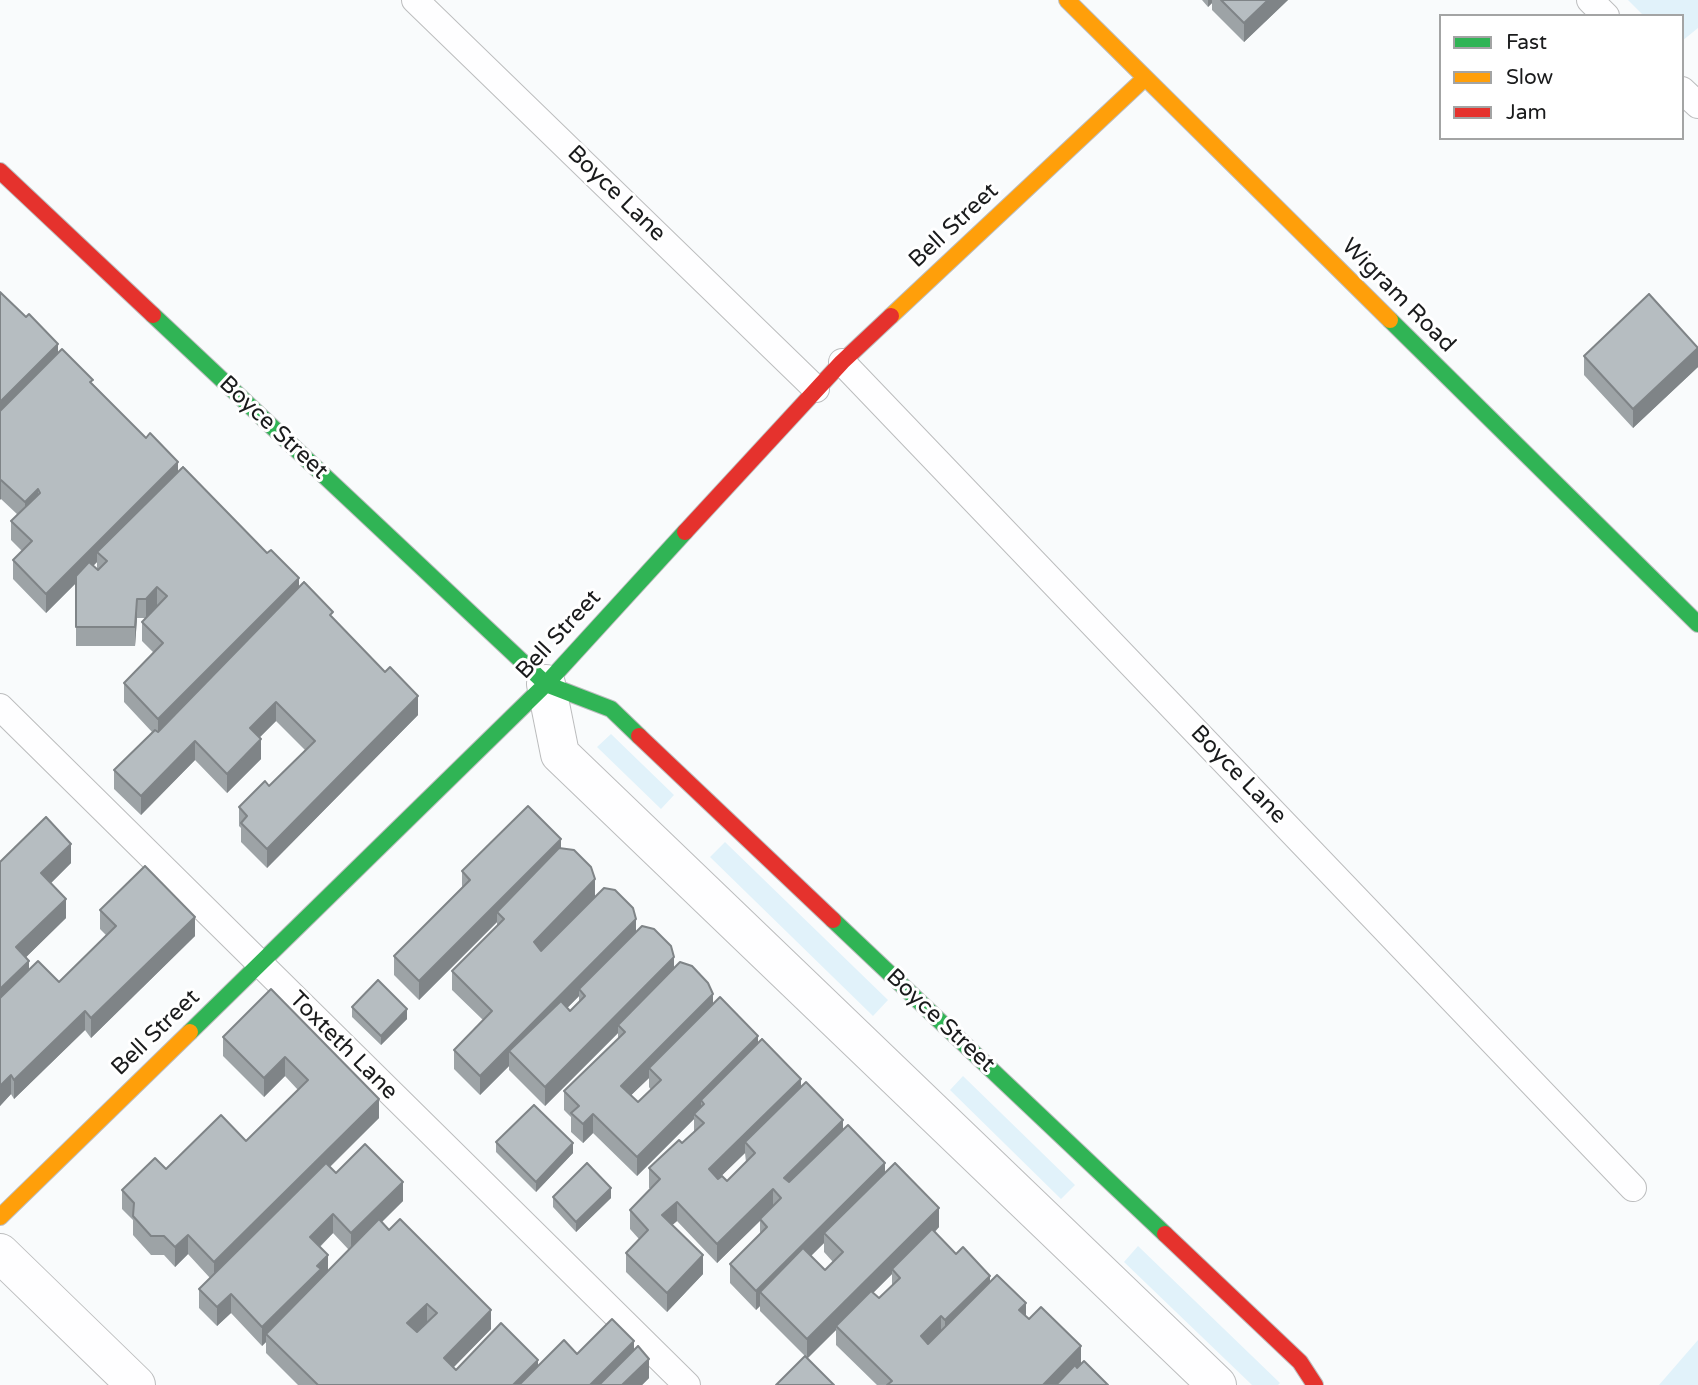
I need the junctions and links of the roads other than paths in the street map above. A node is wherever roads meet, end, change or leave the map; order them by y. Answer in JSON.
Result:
{"nodes":[{"id":1,"x":415,"y":0,"type":"edge"},
{"id":2,"x":1067,"y":0,"type":"edge"},
{"id":3,"x":1590,"y":0,"type":"edge"},
{"id":4,"x":1604,"y":14,"type":"edge"},
{"id":5,"x":1145,"y":78,"type":"junction"},
{"id":6,"x":1684,"y":92,"type":"edge"},
{"id":7,"x":1698,"y":105,"type":"edge"},
{"id":8,"x":0,"y":171,"type":"edge"},
{"id":9,"x":842,"y":362,"type":"junction"},
{"id":10,"x":816,"y":389,"type":"junction"},
{"id":11,"x":1698,"y":624,"type":"edge"},
{"id":12,"x":546,"y":684,"type":"junction"},
{"id":13,"x":0,"y":707,"type":"edge"},
{"id":14,"x":260,"y":964,"type":"junction"},
{"id":15,"x":1633,"y":1188,"type":"dead end"},
{"id":16,"x":0,"y":1217,"type":"edge"},
{"id":17,"x":0,"y":1253,"type":"edge"},
{"id":18,"x":136,"y":1385,"type":"edge"},
{"id":19,"x":687,"y":1385,"type":"edge"},
{"id":20,"x":1217,"y":1385,"type":"edge"},
{"id":21,"x":1315,"y":1385,"type":"edge"}],
"edges":[{"from":1,"to":10,"type":"lane","name":"Boyce Lane"},
{"from":2,"to":5,"type":"street","name":"Wigram Road"},
{"from":3,"to":4,"type":"lane"},
{"from":5,"to":9,"type":"street","name":"Bell Street"},
{"from":5,"to":11,"type":"street","name":"Wigram Road"},
{"from":6,"to":7,"type":"lane"},
{"from":8,"to":12,"type":"street","name":"Boyce Street"},
{"from":9,"to":10,"type":"street","name":"Bell Street"},
{"from":9,"to":15,"type":"lane","name":"Boyce Lane"},
{"from":10,"to":12,"type":"street","name":"Bell Street"},
{"from":12,"to":14,"type":"street","name":"Bell Street"},
{"from":12,"to":20,"type":"street"},
{"from":12,"to":21,"type":"street","name":"Boyce Street"},
{"from":13,"to":14,"type":"lane","name":"Toxteth Lane"},
{"from":14,"to":16,"type":"street","name":"Bell Street"},
{"from":14,"to":19,"type":"lane","name":"Toxteth Lane"},
{"from":17,"to":18,"type":"street"}]}
